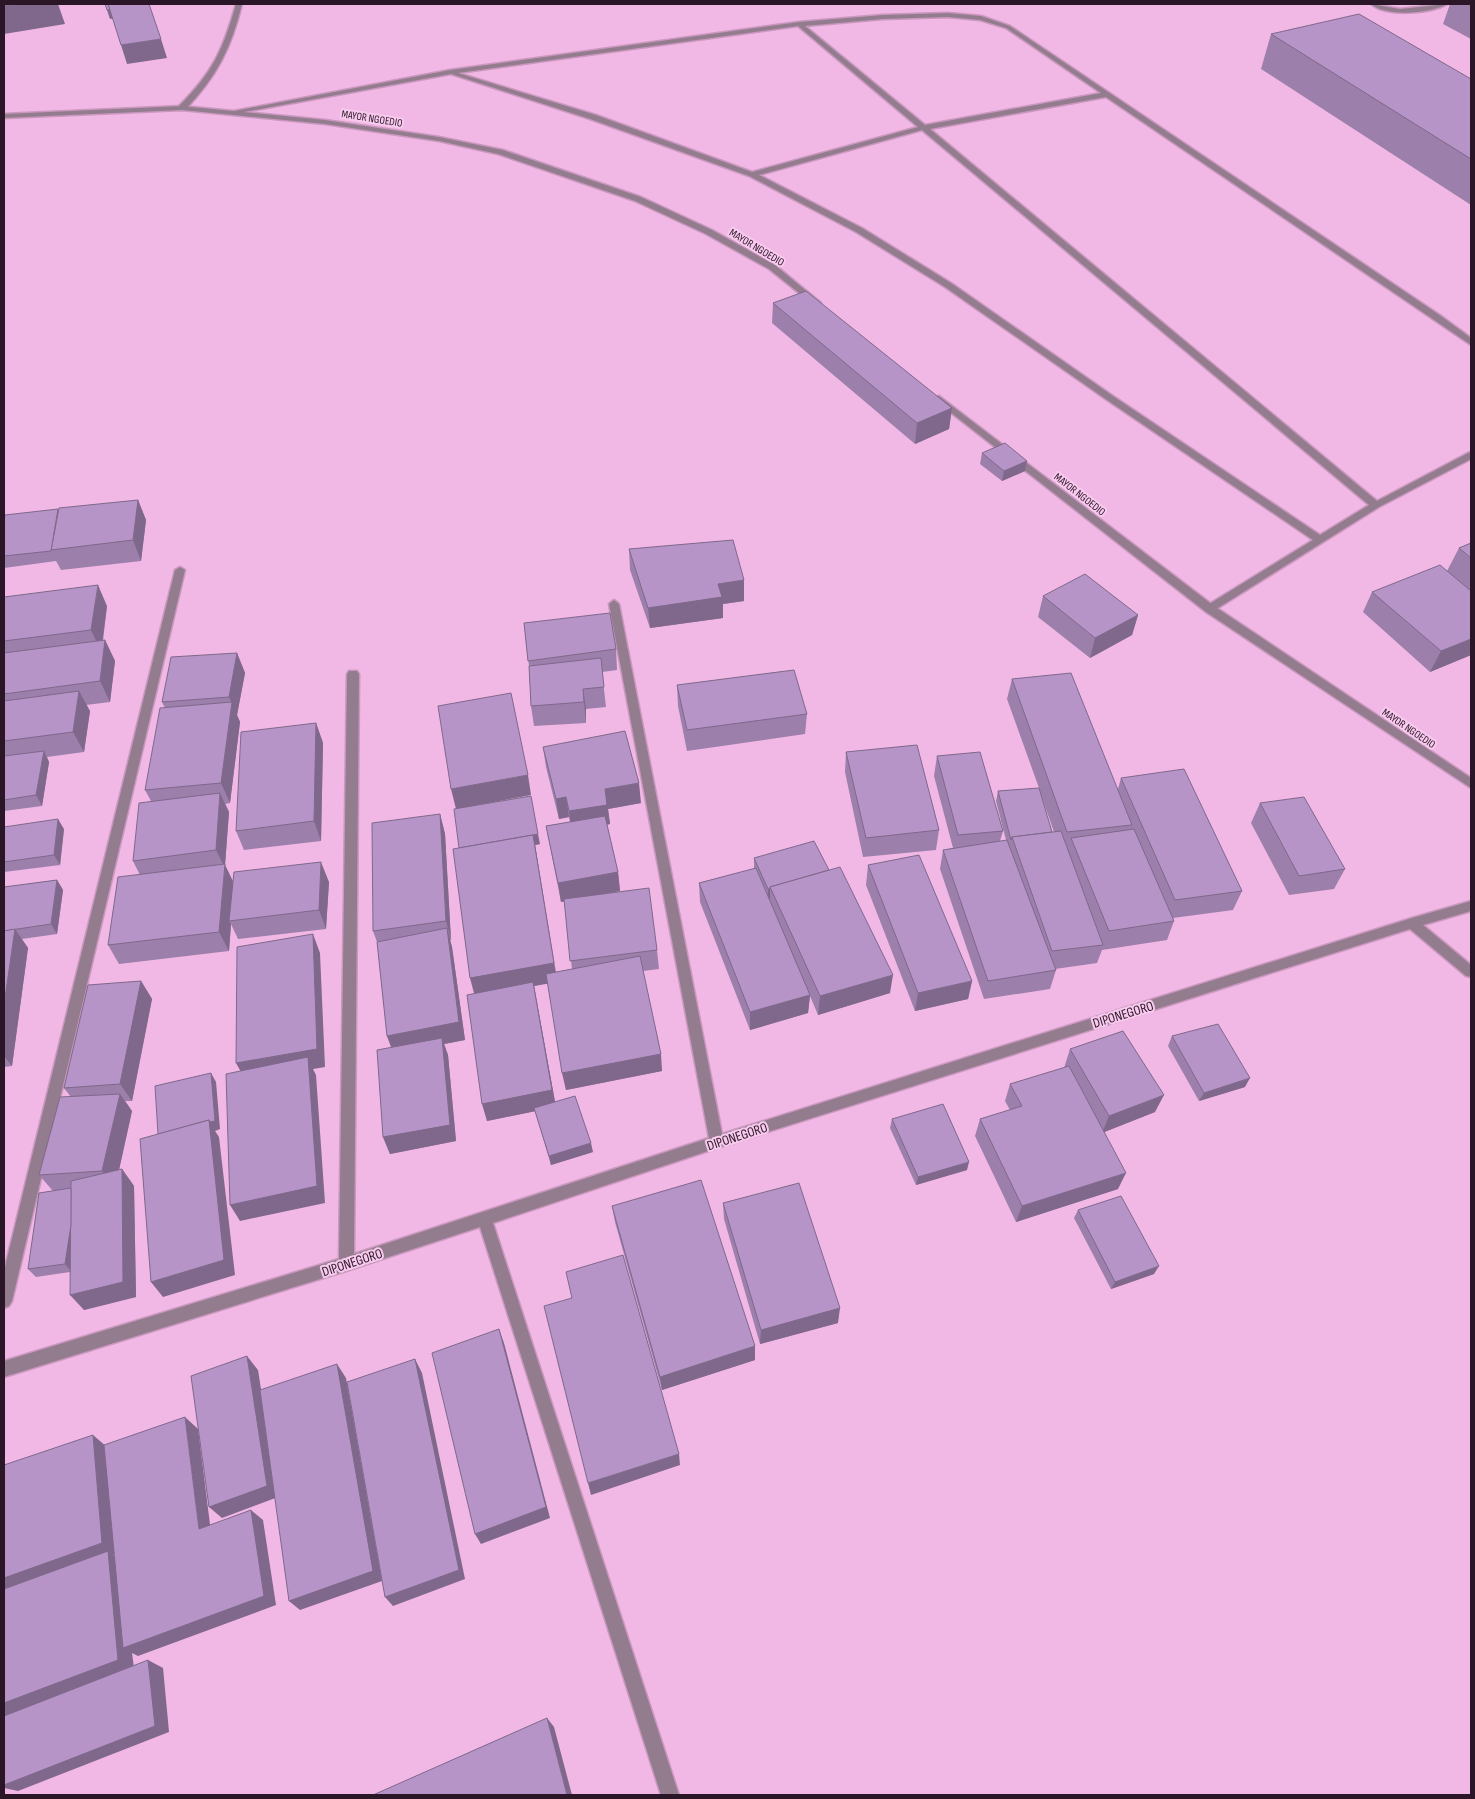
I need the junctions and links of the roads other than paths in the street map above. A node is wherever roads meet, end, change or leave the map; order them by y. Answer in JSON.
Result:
{"nodes":[{"id":1,"x":240,"y":4,"type":"edge"},
{"id":2,"x":1374,"y":4,"type":"edge"},
{"id":3,"x":1444,"y":4,"type":"edge"},
{"id":4,"x":799,"y":24,"type":"junction"},
{"id":5,"x":450,"y":72,"type":"junction"},
{"id":6,"x":1108,"y":94,"type":"junction"},
{"id":7,"x":182,"y":108,"type":"junction"},
{"id":8,"x":233,"y":112,"type":"junction"},
{"id":9,"x":4,"y":116,"type":"edge"},
{"id":10,"x":923,"y":128,"type":"junction"},
{"id":11,"x":752,"y":174,"type":"junction"},
{"id":12,"x":826,"y":310,"type":"edge"},
{"id":13,"x":1471,"y":342,"type":"edge"},
{"id":14,"x":934,"y":395,"type":"edge"},
{"id":15,"x":1471,"y":455,"type":"edge"},
{"id":16,"x":1376,"y":505,"type":"junction"},
{"id":17,"x":1320,"y":540,"type":"junction"},
{"id":18,"x":180,"y":570,"type":"dead end"},
{"id":19,"x":614,"y":604,"type":"dead end"},
{"id":20,"x":1210,"y":609,"type":"junction"},
{"id":21,"x":353,"y":674,"type":"dead end"},
{"id":22,"x":1471,"y":784,"type":"edge"},
{"id":23,"x":1471,"y":906,"type":"edge"},
{"id":24,"x":1412,"y":923,"type":"junction"},
{"id":25,"x":1471,"y":972,"type":"edge"},
{"id":26,"x":717,"y":1142,"type":"junction"},
{"id":27,"x":484,"y":1218,"type":"junction"},
{"id":28,"x":346,"y":1264,"type":"junction"},
{"id":29,"x":4,"y":1301,"type":"edge"},
{"id":30,"x":4,"y":1368,"type":"edge"},
{"id":31,"x":670,"y":1795,"type":"edge"}],
"edges":[{"from":1,"to":7,"type":"street"},
{"from":2,"to":3,"type":"street"},
{"from":4,"to":5,"type":"street"},
{"from":4,"to":6,"type":"street"},
{"from":4,"to":10,"type":"street"},
{"from":5,"to":8,"type":"street"},
{"from":5,"to":11,"type":"street"},
{"from":6,"to":10,"type":"street"},
{"from":6,"to":13,"type":"street"},
{"from":7,"to":8,"type":"street","name":"MAYOR NGOEDIO"},
{"from":7,"to":9,"type":"street","name":"MAYOR NGOEDIO"},
{"from":8,"to":12,"type":"street","name":"MAYOR NGOEDIO"},
{"from":10,"to":11,"type":"street"},
{"from":10,"to":16,"type":"street"},
{"from":11,"to":17,"type":"street"},
{"from":14,"to":20,"type":"street","name":"MAYOR NGOEDIO"},
{"from":15,"to":16,"type":"street"},
{"from":16,"to":17,"type":"street"},
{"from":17,"to":20,"type":"street"},
{"from":18,"to":29,"type":"street"},
{"from":19,"to":26,"type":"street"},
{"from":20,"to":22,"type":"street","name":"MAYOR NGOEDIO"},
{"from":21,"to":28,"type":"street"},
{"from":23,"to":24,"type":"street","name":"DIPONEGORO"},
{"from":24,"to":25,"type":"street"},
{"from":24,"to":26,"type":"street","name":"DIPONEGORO"},
{"from":26,"to":27,"type":"street","name":"DIPONEGORO"},
{"from":27,"to":28,"type":"street","name":"DIPONEGORO"},
{"from":27,"to":31,"type":"street"},
{"from":28,"to":30,"type":"street","name":"DIPONEGORO"}]}
